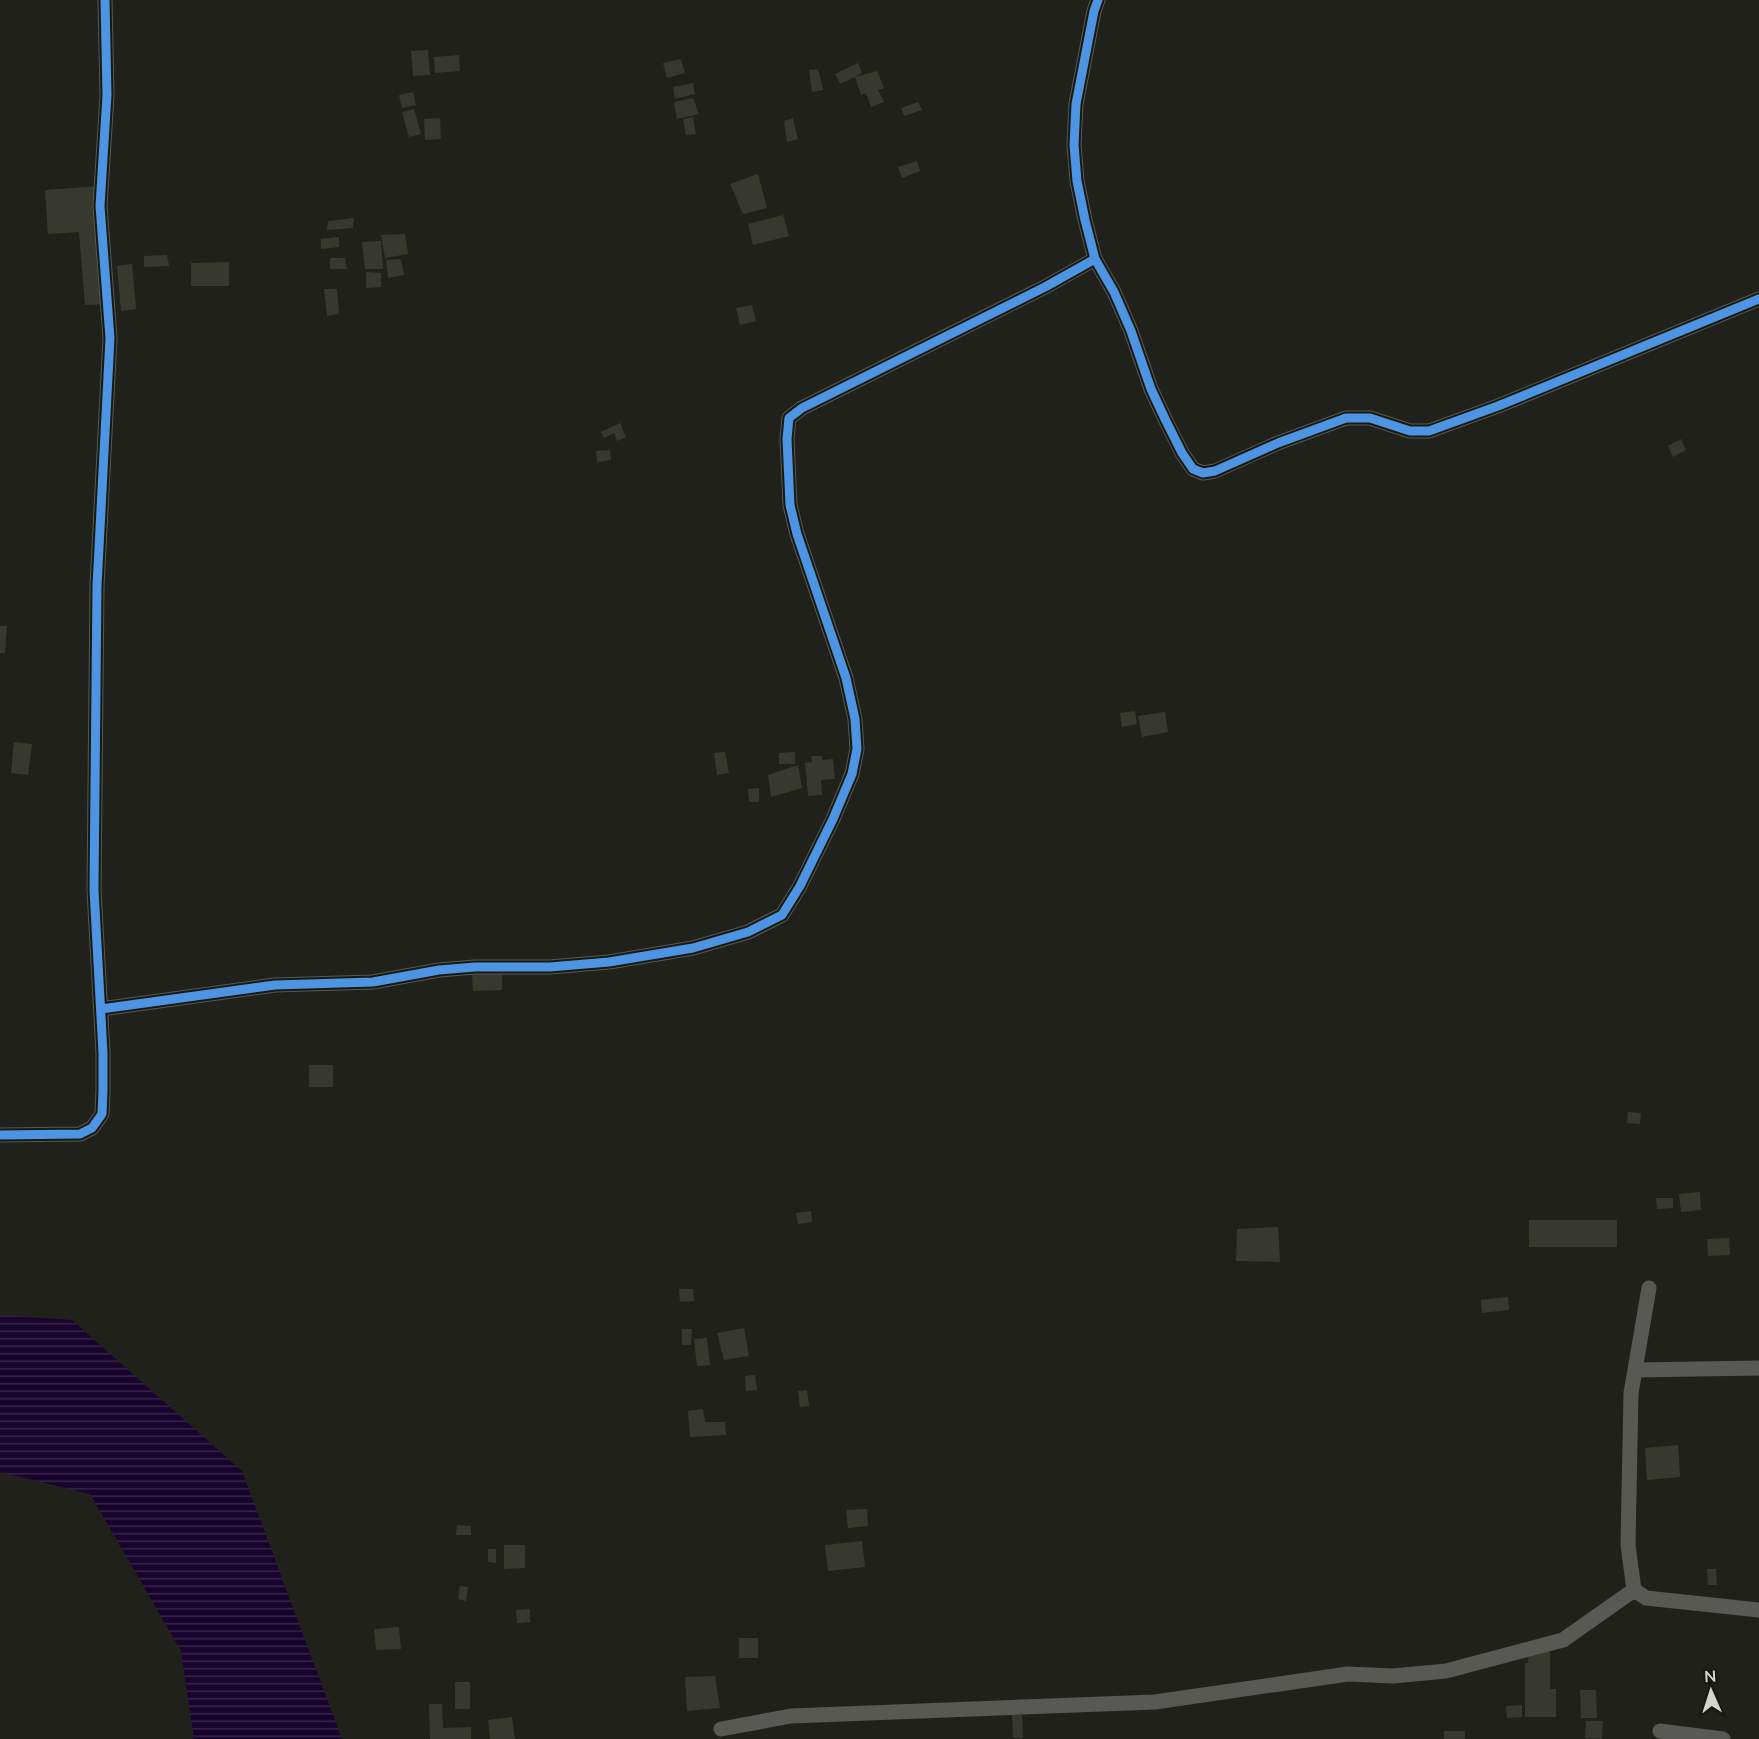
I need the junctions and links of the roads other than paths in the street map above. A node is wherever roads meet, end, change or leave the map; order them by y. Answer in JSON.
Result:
{"nodes":[{"id":1,"x":105,"y":0,"type":"edge"},
{"id":2,"x":1098,"y":0,"type":"edge"},
{"id":3,"x":1095,"y":259,"type":"junction"},
{"id":4,"x":1759,"y":299,"type":"edge"},
{"id":5,"x":101,"y":1009,"type":"junction"},
{"id":6,"x":0,"y":1135,"type":"edge"},
{"id":7,"x":1649,"y":1288,"type":"dead end"},
{"id":8,"x":1759,"y":1368,"type":"edge"},
{"id":9,"x":1635,"y":1370,"type":"junction"},
{"id":10,"x":1634,"y":1590,"type":"junction"},
{"id":11,"x":1759,"y":1610,"type":"edge"},
{"id":12,"x":721,"y":1729,"type":"dead end"},
{"id":13,"x":1660,"y":1731,"type":"dead end"},
{"id":14,"x":1723,"y":1739,"type":"edge"}],
"edges":[{"from":1,"to":5,"type":"street"},
{"from":2,"to":3,"type":"street"},
{"from":3,"to":4,"type":"street"},
{"from":3,"to":5,"type":"street"},
{"from":5,"to":6,"type":"street"},
{"from":7,"to":9,"type":"street"},
{"from":8,"to":9,"type":"street"},
{"from":9,"to":10,"type":"street"},
{"from":10,"to":11,"type":"street"},
{"from":10,"to":12,"type":"street"},
{"from":13,"to":14,"type":"street"}]}
